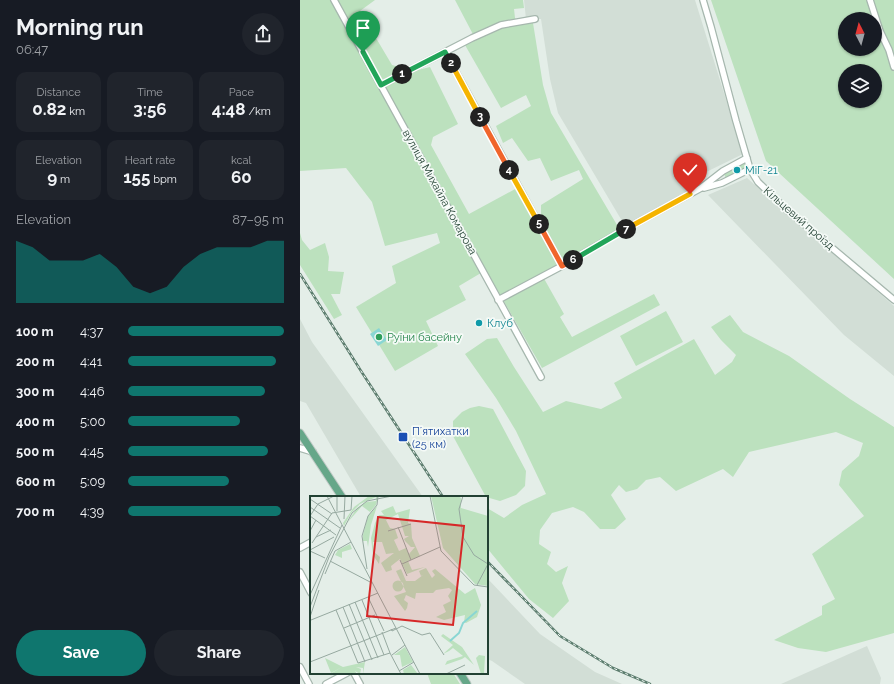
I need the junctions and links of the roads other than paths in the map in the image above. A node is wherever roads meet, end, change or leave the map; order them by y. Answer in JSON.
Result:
{"nodes":[{"id":1,"x":334,"y":0,"type":"edge"},
{"id":2,"x":703,"y":0,"type":"edge"},
{"id":3,"x":870,"y":0,"type":"edge"},
{"id":4,"x":535,"y":18,"type":"dead end"},
{"id":5,"x":445,"y":52,"type":"junction"},
{"id":6,"x":894,"y":67,"type":"edge"},
{"id":7,"x":381,"y":85,"type":"junction"},
{"id":8,"x":747,"y":158,"type":"junction"},
{"id":9,"x":750,"y":169,"type":"junction"},
{"id":10,"x":701,"y":188,"type":"junction"},
{"id":11,"x":562,"y":266,"type":"junction"},
{"id":12,"x":498,"y":300,"type":"junction"},
{"id":13,"x":894,"y":300,"type":"edge"},
{"id":14,"x":541,"y":376,"type":"dead end"},
{"id":15,"x":300,"y":433,"type":"edge"},
{"id":16,"x":300,"y":448,"type":"edge"},
{"id":17,"x":313,"y":452,"type":"junction"},
{"id":18,"x":341,"y":496,"type":"edge"},
{"id":19,"x":310,"y":543,"type":"edge"},
{"id":20,"x":300,"y":548,"type":"edge"},
{"id":21,"x":300,"y":572,"type":"edge"},
{"id":22,"x":310,"y":591,"type":"edge"},
{"id":23,"x":300,"y":667,"type":"edge"},
{"id":24,"x":345,"y":674,"type":"edge"},
{"id":25,"x":355,"y":674,"type":"edge"},
{"id":26,"x":461,"y":674,"type":"edge"},
{"id":27,"x":309,"y":684,"type":"edge"},
{"id":28,"x":326,"y":684,"type":"edge"},
{"id":29,"x":360,"y":684,"type":"edge"},
{"id":30,"x":467,"y":684,"type":"edge"}],
"edges":[{"from":1,"to":7,"type":"street","name":"вулиця Михайла Комарова"},
{"from":2,"to":8,"type":"street","name":"Кільцевий проїзд"},
{"from":3,"to":6,"type":"street"},
{"from":4,"to":5,"type":"street"},
{"from":5,"to":7,"type":"street"},
{"from":5,"to":11,"type":"street"},
{"from":7,"to":12,"type":"street","name":"вулиця Михайла Комарова"},
{"from":8,"to":9,"type":"street","name":"Кільцевий проїзд"},
{"from":8,"to":10,"type":"street"},
{"from":9,"to":10,"type":"street"},
{"from":9,"to":13,"type":"street","name":"Кільцевий проїзд"},
{"from":10,"to":11,"type":"street"},
{"from":11,"to":12,"type":"street"},
{"from":12,"to":14,"type":"street","name":"вулиця Михайла Комарова"},
{"from":15,"to":17,"type":"main road"},
{"from":16,"to":17,"type":"street"},
{"from":17,"to":18,"type":"main road"},
{"from":19,"to":20,"type":"street"},
{"from":21,"to":22,"type":"street"},
{"from":23,"to":27,"type":"street"},
{"from":24,"to":28,"type":"street"},
{"from":25,"to":29,"type":"street"},
{"from":26,"to":30,"type":"main road"}]}
